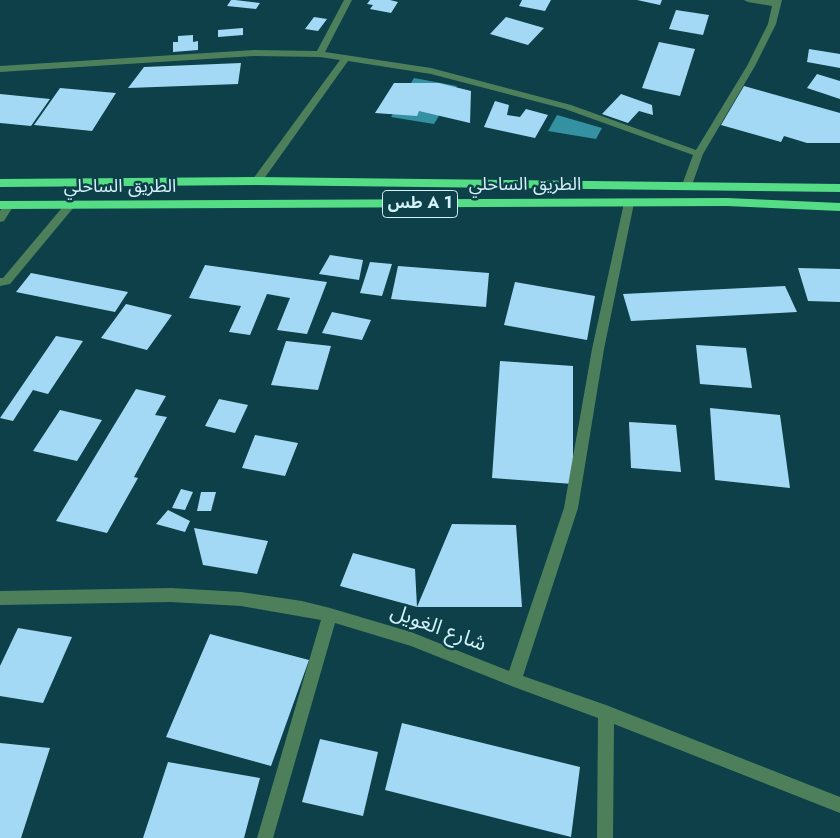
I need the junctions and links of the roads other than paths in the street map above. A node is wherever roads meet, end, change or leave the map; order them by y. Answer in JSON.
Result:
{"nodes":[{"id":1,"x":348,"y":0,"type":"edge"},
{"id":2,"x":748,"y":0,"type":"edge"},
{"id":3,"x":777,"y":2,"type":"edge"},
{"id":4,"x":320,"y":54,"type":"junction"},
{"id":5,"x":346,"y":57,"type":"junction"},
{"id":6,"x":0,"y":69,"type":"edge"},
{"id":7,"x":698,"y":154,"type":"junction"},
{"id":8,"x":257,"y":181,"type":"junction"},
{"id":9,"x":0,"y":184,"type":"edge"},
{"id":10,"x":687,"y":185,"type":"junction"},
{"id":11,"x":840,"y":188,"type":"edge"},
{"id":12,"x":629,"y":203,"type":"junction"},
{"id":13,"x":4,"y":205,"type":"edge"},
{"id":14,"x":70,"y":205,"type":"junction"},
{"id":15,"x":840,"y":207,"type":"edge"},
{"id":16,"x":0,"y":219,"type":"edge"},
{"id":17,"x":0,"y":282,"type":"edge"},
{"id":18,"x":0,"y":598,"type":"edge"},
{"id":19,"x":330,"y":615,"type":"junction"},
{"id":20,"x":514,"y":680,"type":"junction"},
{"id":21,"x":606,"y":713,"type":"junction"},
{"id":22,"x":840,"y":805,"type":"edge"},
{"id":23,"x":266,"y":838,"type":"edge"},
{"id":24,"x":605,"y":838,"type":"edge"}],
"edges":[{"from":1,"to":4,"type":"street"},
{"from":2,"to":3,"type":"street"},
{"from":3,"to":7,"type":"street"},
{"from":4,"to":5,"type":"street"},
{"from":4,"to":6,"type":"street"},
{"from":5,"to":7,"type":"street"},
{"from":5,"to":8,"type":"street"},
{"from":7,"to":10,"type":"street"},
{"from":8,"to":9,"type":"highway","name":"الطريق الساحلي","number":"طس A 1"},
{"from":8,"to":10,"type":"highway","name":"الطريق الساحلي","number":"طس A 1"},
{"from":10,"to":11,"type":"highway","name":"الطريق الساحلي","number":"طس A 1"},
{"from":12,"to":14,"type":"highway","name":"الطريق الساحلي","number":"طس A 1"},
{"from":12,"to":15,"type":"highway","name":"الطريق الساحلي","number":"طس A 1"},
{"from":12,"to":20,"type":"street"},
{"from":13,"to":14,"type":"highway","name":"الطريق الساحلي","number":"طس A 1"},
{"from":13,"to":16,"type":"street"},
{"from":14,"to":17,"type":"street"},
{"from":18,"to":19,"type":"street","name":"شارع الغويل"},
{"from":19,"to":20,"type":"street","name":"شارع الغويل"},
{"from":19,"to":23,"type":"street"},
{"from":20,"to":21,"type":"street","name":"شارع الغويل"},
{"from":21,"to":22,"type":"street","name":"شارع الغويل"},
{"from":21,"to":24,"type":"street"}]}
